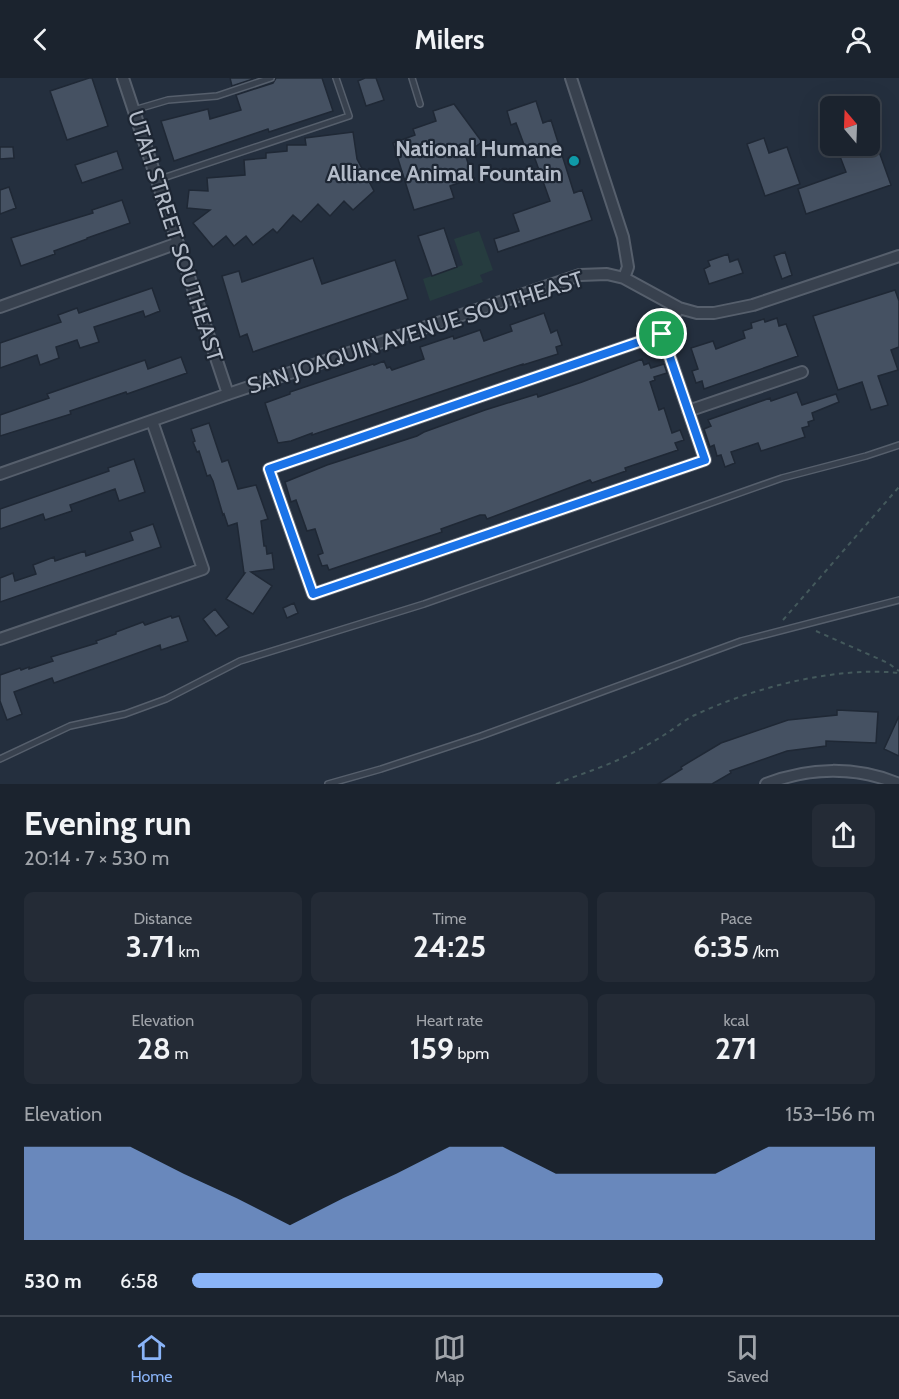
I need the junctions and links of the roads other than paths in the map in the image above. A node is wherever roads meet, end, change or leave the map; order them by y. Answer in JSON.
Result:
{"nodes":[{"id":1,"x":123,"y":78,"type":"edge"},
{"id":2,"x":271,"y":78,"type":"edge"},
{"id":3,"x":336,"y":78,"type":"edge"},
{"id":4,"x":412,"y":78,"type":"edge"},
{"id":5,"x":571,"y":78,"type":"edge"},
{"id":6,"x":420,"y":104,"type":"dead end"},
{"id":7,"x":134,"y":110,"type":"junction"},
{"id":8,"x":157,"y":180,"type":"junction"},
{"id":9,"x":178,"y":243,"type":"junction"},
{"id":10,"x":899,"y":256,"type":"edge"},
{"id":11,"x":624,"y":278,"type":"junction"},
{"id":12,"x":0,"y":307,"type":"edge"},
{"id":13,"x":679,"y":308,"type":"junction"},
{"id":14,"x":662,"y":334,"type":"junction"},
{"id":15,"x":802,"y":372,"type":"dead end"},
{"id":16,"x":228,"y":394,"type":"junction"},
{"id":17,"x":688,"y":411,"type":"junction"},
{"id":18,"x":152,"y":421,"type":"junction"},
{"id":19,"x":899,"y":445,"type":"edge"},
{"id":20,"x":0,"y":474,"type":"edge"},
{"id":21,"x":899,"y":600,"type":"edge"},
{"id":22,"x":0,"y":639,"type":"edge"},
{"id":23,"x":0,"y":759,"type":"edge"},
{"id":24,"x":328,"y":784,"type":"edge"},
{"id":25,"x":766,"y":784,"type":"edge"},
{"id":26,"x":899,"y":784,"type":"edge"}],
"edges":[{"from":1,"to":7,"type":"street","name":"UTAH STREET SOUTHEAST"},
{"from":2,"to":7,"type":"lane"},
{"from":3,"to":8,"type":"lane"},
{"from":4,"to":6,"type":"lane"},
{"from":5,"to":11,"type":"street"},
{"from":7,"to":8,"type":"street","name":"UTAH STREET SOUTHEAST"},
{"from":8,"to":9,"type":"street","name":"UTAH STREET SOUTHEAST"},
{"from":9,"to":12,"type":"street"},
{"from":9,"to":16,"type":"street","name":"UTAH STREET SOUTHEAST"},
{"from":10,"to":13,"type":"street","name":"SAN JOAQUIN AVENUE SOUTHEAST"},
{"from":11,"to":13,"type":"street","name":"SAN JOAQUIN AVENUE SOUTHEAST"},
{"from":11,"to":16,"type":"street","name":"SAN JOAQUIN AVENUE SOUTHEAST"},
{"from":13,"to":14,"type":"street"},
{"from":14,"to":17,"type":"street"},
{"from":14,"to":17,"type":"street"},
{"from":15,"to":17,"type":"street"},
{"from":16,"to":18,"type":"street","name":"SAN JOAQUIN AVENUE SOUTHEAST"},
{"from":18,"to":20,"type":"street","name":"SAN JOAQUIN AVENUE SOUTHEAST"},
{"from":18,"to":22,"type":"street"},
{"from":19,"to":23,"type":"lane"},
{"from":21,"to":24,"type":"lane"},
{"from":25,"to":26,"type":"street"}]}
